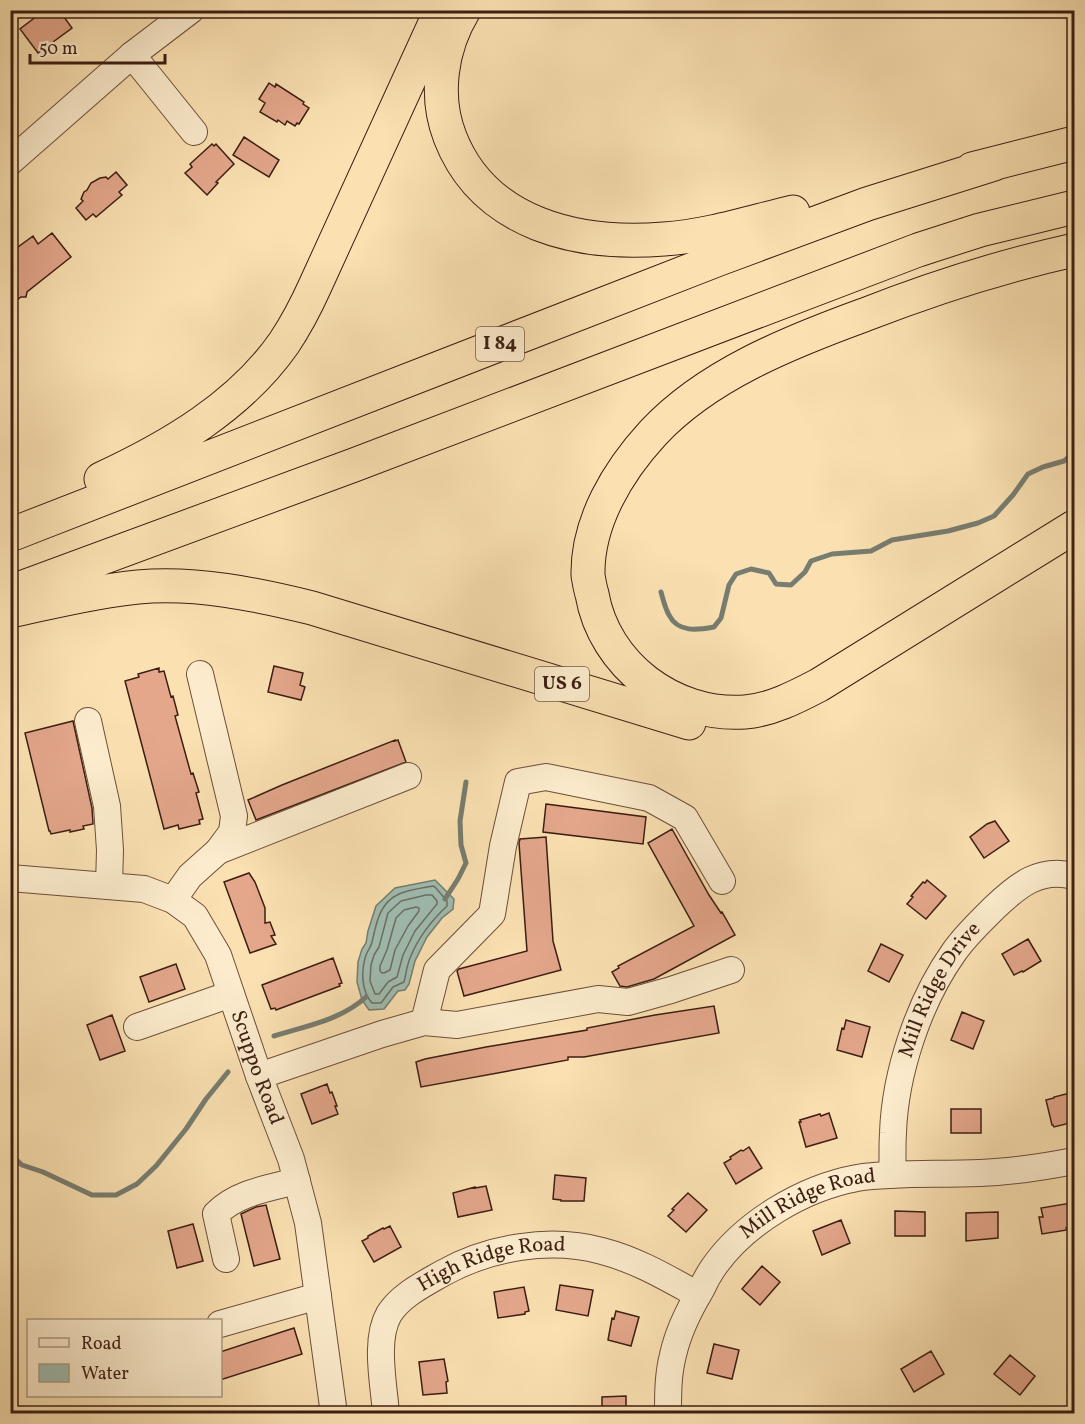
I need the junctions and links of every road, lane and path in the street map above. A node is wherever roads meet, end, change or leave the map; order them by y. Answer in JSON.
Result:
{"nodes":[{"id":1,"x":191,"y":10,"type":"edge"},
{"id":2,"x":441,"y":10,"type":"edge"},
{"id":3,"x":464,"y":10,"type":"edge"},
{"id":4,"x":132,"y":55,"type":"junction"},
{"id":5,"x":194,"y":132,"type":"dead end"},
{"id":6,"x":1074,"y":143,"type":"edge"},
{"id":7,"x":10,"y":162,"type":"edge"},
{"id":8,"x":994,"y":164,"type":"junction"},
{"id":9,"x":1074,"y":207,"type":"edge"},
{"id":10,"x":1074,"y":250,"type":"edge"},
{"id":11,"x":10,"y":522,"type":"edge"},
{"id":12,"x":1074,"y":527,"type":"edge"},
{"id":13,"x":10,"y":536,"type":"edge"},
{"id":14,"x":1074,"y":547,"type":"edge"},
{"id":15,"x":10,"y":592,"type":"edge"},
{"id":16,"x":10,"y":611,"type":"edge"},
{"id":17,"x":200,"y":674,"type":"dead end"},
{"id":18,"x":88,"y":721,"type":"dead end"},
{"id":19,"x":408,"y":776,"type":"dead end"},
{"id":20,"x":218,"y":850,"type":"junction"},
{"id":21,"x":1074,"y":876,"type":"edge"},
{"id":22,"x":10,"y":878,"type":"edge"},
{"id":23,"x":722,"y":881,"type":"dead end"},
{"id":24,"x":109,"y":886,"type":"junction"},
{"id":25,"x":173,"y":900,"type":"junction"},
{"id":26,"x":731,"y":970,"type":"dead end"},
{"id":27,"x":231,"y":994,"type":"junction"},
{"id":28,"x":424,"y":1022,"type":"junction"},
{"id":29,"x":137,"y":1027,"type":"dead end"},
{"id":30,"x":259,"y":1076,"type":"junction"},
{"id":31,"x":1074,"y":1161,"type":"edge"},
{"id":32,"x":892,"y":1174,"type":"junction"},
{"id":33,"x":297,"y":1181,"type":"junction"},
{"id":34,"x":226,"y":1259,"type":"dead end"},
{"id":35,"x":698,"y":1295,"type":"junction"},
{"id":36,"x":318,"y":1296,"type":"junction"},
{"id":37,"x":222,"y":1323,"type":"edge"},
{"id":38,"x":334,"y":1413,"type":"edge"},
{"id":39,"x":386,"y":1413,"type":"edge"},
{"id":40,"x":668,"y":1413,"type":"edge"}],
"edges":[{"from":1,"to":4,"type":"street"},
{"from":2,"to":11,"type":"highway"},
{"from":3,"to":8,"type":"highway"},
{"from":4,"to":5,"type":"street"},
{"from":4,"to":7,"type":"street"},
{"from":6,"to":8,"type":"highway","number":"I 84"},
{"from":8,"to":13,"type":"highway","number":"I 84"},
{"from":9,"to":15,"type":"highway"},
{"from":10,"to":12,"type":"highway"},
{"from":14,"to":16,"type":"highway","number":"US 6"},
{"from":17,"to":20,"type":"street"},
{"from":18,"to":24,"type":"street"},
{"from":19,"to":20,"type":"street"},
{"from":20,"to":25,"type":"street"},
{"from":21,"to":32,"type":"street","name":"Mill Ridge Drive"},
{"from":22,"to":24,"type":"street","name":"Scuppo Road"},
{"from":23,"to":28,"type":"street"},
{"from":24,"to":25,"type":"street","name":"Scuppo Road"},
{"from":25,"to":27,"type":"street","name":"Scuppo Road"},
{"from":26,"to":28,"type":"street"},
{"from":27,"to":29,"type":"street"},
{"from":27,"to":30,"type":"street","name":"Scuppo Road"},
{"from":28,"to":30,"type":"street"},
{"from":30,"to":33,"type":"street","name":"Scuppo Road"},
{"from":31,"to":32,"type":"street","name":"Mill Ridge Road"},
{"from":32,"to":35,"type":"street","name":"Mill Ridge Road"},
{"from":33,"to":34,"type":"street"},
{"from":33,"to":36,"type":"street","name":"Scuppo Road"},
{"from":35,"to":39,"type":"street","name":"High Ridge Road"},
{"from":35,"to":40,"type":"street","name":"Mill Ridge Road"},
{"from":36,"to":37,"type":"street"},
{"from":36,"to":38,"type":"street","name":"Scuppo Road"}]}
